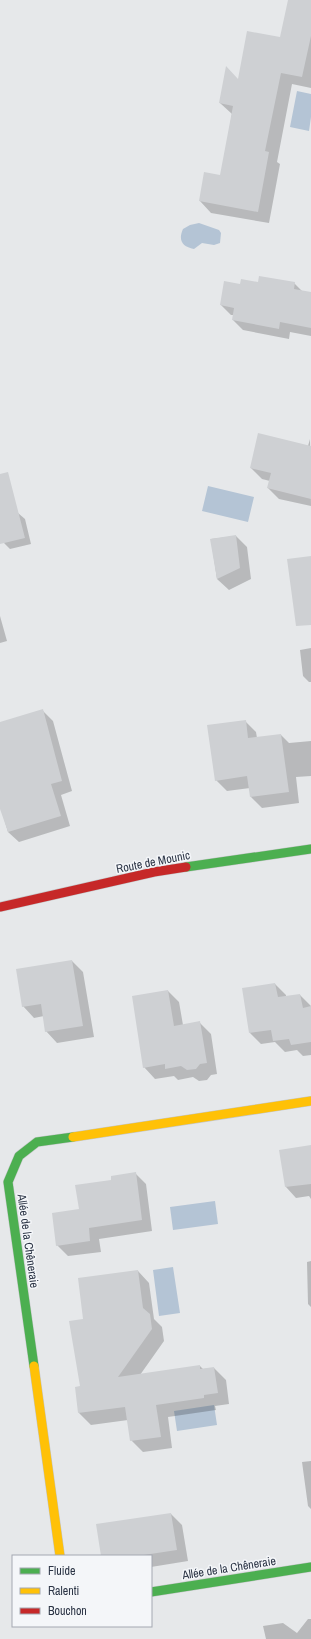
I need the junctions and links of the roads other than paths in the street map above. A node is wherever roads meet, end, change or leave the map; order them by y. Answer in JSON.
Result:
{"nodes":[{"id":1,"x":311,"y":848,"type":"edge"},
{"id":2,"x":0,"y":907,"type":"edge"},
{"id":3,"x":311,"y":1101,"type":"edge"},
{"id":4,"x":60,"y":1555,"type":"edge"},
{"id":5,"x":311,"y":1567,"type":"edge"},
{"id":6,"x":152,"y":1592,"type":"edge"}],
"edges":[{"from":1,"to":2,"type":"street","name":"Route de Mounic"},
{"from":3,"to":4,"type":"street","name":"Allée de la Chêneraie"},
{"from":5,"to":6,"type":"street","name":"Allée de la Chêneraie"}]}
